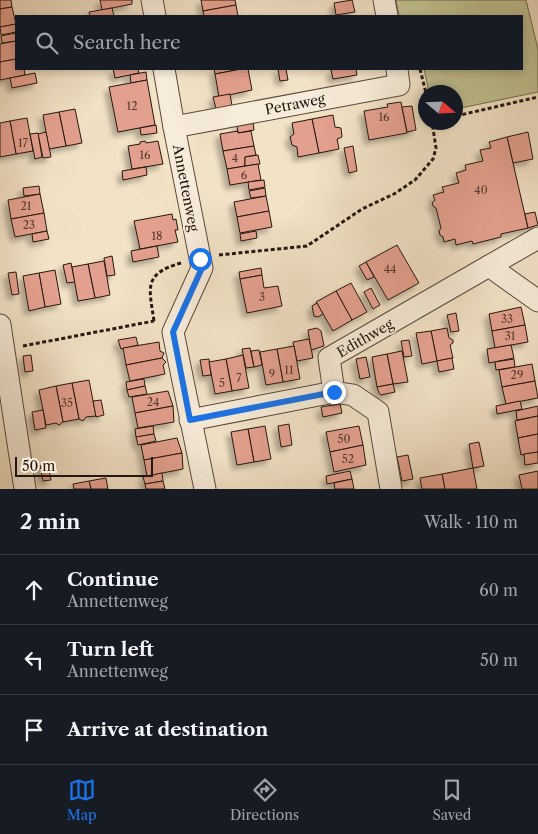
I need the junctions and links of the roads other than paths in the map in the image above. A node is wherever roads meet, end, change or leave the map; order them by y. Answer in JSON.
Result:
{"nodes":[{"id":1,"x":152,"y":0,"type":"edge"},
{"id":2,"x":384,"y":0,"type":"edge"},
{"id":3,"x":155,"y":15,"type":"edge"},
{"id":4,"x":387,"y":15,"type":"edge"},
{"id":5,"x":164,"y":70,"type":"edge"},
{"id":6,"x":397,"y":70,"type":"edge"},
{"id":7,"x":174,"y":127,"type":"junction"},
{"id":8,"x":538,"y":238,"type":"edge"},
{"id":9,"x":489,"y":266,"type":"junction"},
{"id":10,"x":538,"y":301,"type":"edge"},
{"id":11,"x":0,"y":325,"type":"edge"},
{"id":12,"x":334,"y":392,"type":"junction"},
{"id":13,"x":190,"y":420,"type":"junction"},
{"id":14,"x":25,"y":489,"type":"edge"},
{"id":15,"x":205,"y":489,"type":"edge"},
{"id":16,"x":391,"y":489,"type":"edge"}],
"edges":[{"from":1,"to":3,"type":"street"},
{"from":2,"to":4,"type":"street"},
{"from":5,"to":7,"type":"street","name":"Annettenweg"},
{"from":6,"to":7,"type":"street","name":"Petraweg"},
{"from":7,"to":13,"type":"street","name":"Annettenweg"},
{"from":8,"to":9,"type":"street","name":"Edithweg"},
{"from":9,"to":10,"type":"street"},
{"from":9,"to":12,"type":"street","name":"Edithweg"},
{"from":11,"to":14,"type":"street"},
{"from":12,"to":13,"type":"street"},
{"from":12,"to":16,"type":"street"},
{"from":13,"to":15,"type":"street","name":"Annettenweg"}]}
